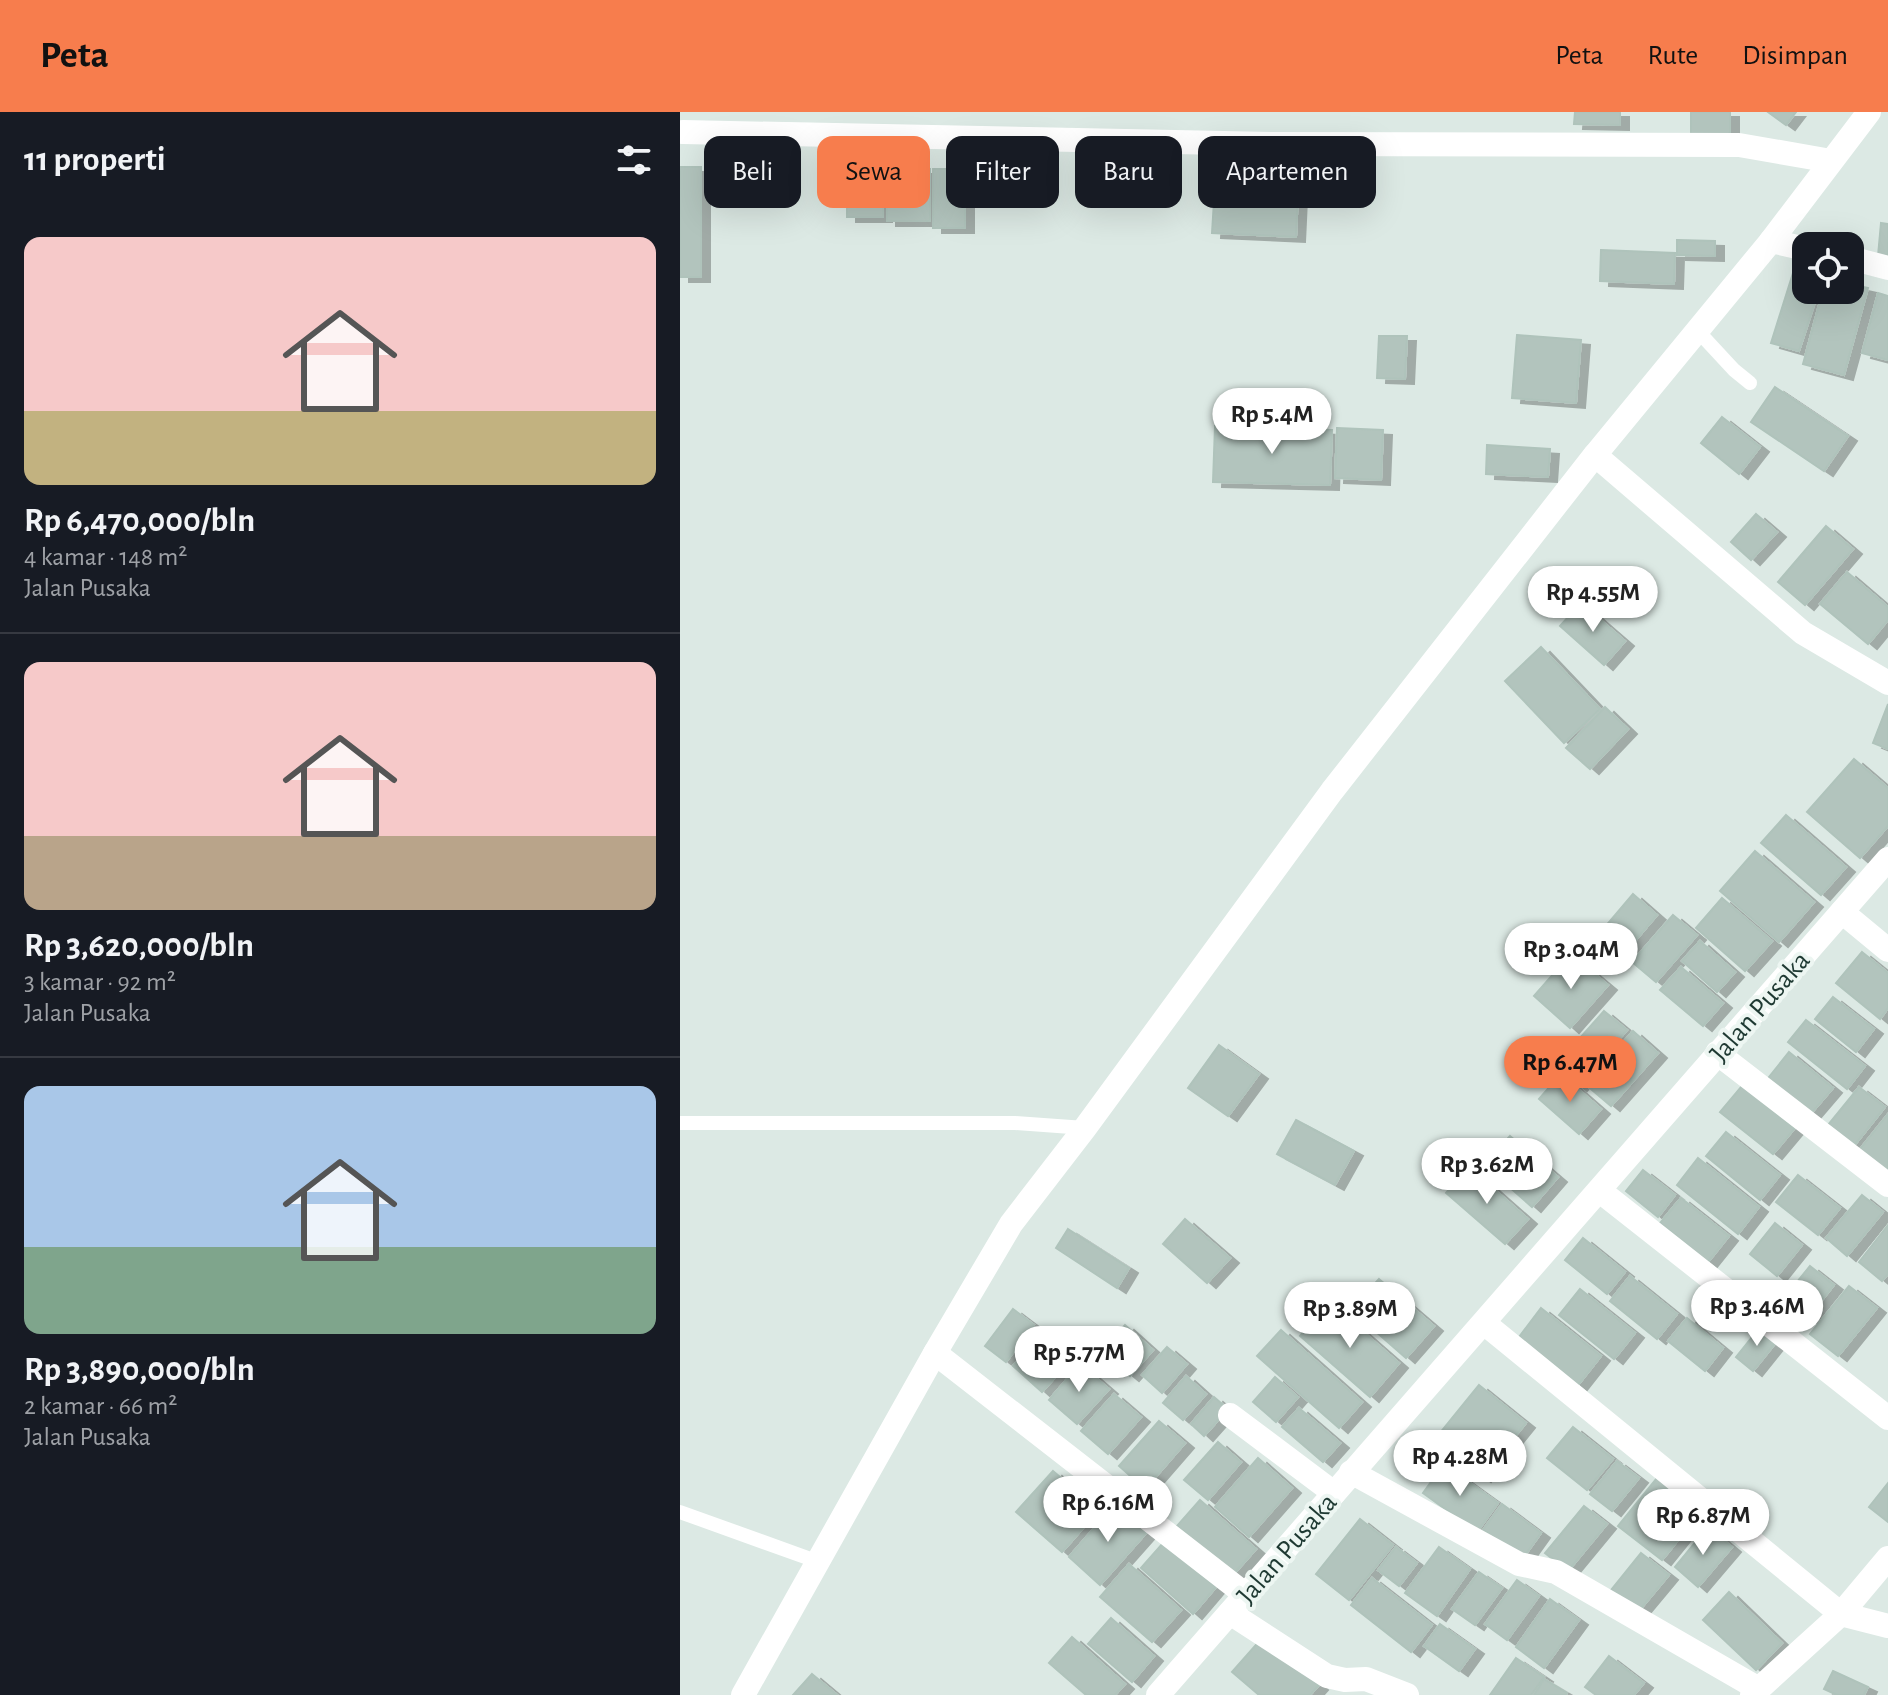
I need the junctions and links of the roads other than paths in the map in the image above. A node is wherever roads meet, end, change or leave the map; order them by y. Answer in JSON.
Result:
{"nodes":[{"id":1,"x":1869,"y":112,"type":"edge"},
{"id":2,"x":683,"y":132,"type":"dead end"},
{"id":3,"x":1831,"y":161,"type":"junction"},
{"id":4,"x":1771,"y":241,"type":"junction"},
{"id":5,"x":1792,"y":246,"type":"edge"},
{"id":6,"x":1864,"y":262,"type":"edge"},
{"id":7,"x":1888,"y":268,"type":"edge"},
{"id":8,"x":1696,"y":329,"type":"junction"},
{"id":9,"x":1750,"y":383,"type":"dead end"},
{"id":10,"x":1595,"y":455,"type":"junction"},
{"id":11,"x":1888,"y":683,"type":"edge"},
{"id":12,"x":1888,"y":859,"type":"edge"},
{"id":13,"x":1842,"y":912,"type":"junction"},
{"id":14,"x":1888,"y":950,"type":"edge"},
{"id":15,"x":1717,"y":1053,"type":"junction"},
{"id":16,"x":680,"y":1123,"type":"edge"},
{"id":17,"x":1085,"y":1128,"type":"junction"},
{"id":18,"x":1888,"y":1185,"type":"edge"},
{"id":19,"x":1600,"y":1191,"type":"junction"},
{"id":20,"x":1484,"y":1323,"type":"junction"},
{"id":21,"x":935,"y":1353,"type":"junction"},
{"id":22,"x":1230,"y":1415,"type":"dead end"},
{"id":23,"x":1888,"y":1418,"type":"edge"},
{"id":24,"x":1351,"y":1472,"type":"junction"},
{"id":25,"x":1334,"y":1493,"type":"junction"},
{"id":26,"x":680,"y":1512,"type":"edge"},
{"id":27,"x":1888,"y":1558,"type":"edge"},
{"id":28,"x":819,"y":1562,"type":"junction"},
{"id":29,"x":1238,"y":1604,"type":"junction"},
{"id":30,"x":1841,"y":1614,"type":"junction"},
{"id":31,"x":1888,"y":1626,"type":"edge"},
{"id":32,"x":1754,"y":1692,"type":"edge"},
{"id":33,"x":744,"y":1695,"type":"edge"},
{"id":34,"x":1158,"y":1695,"type":"edge"},
{"id":35,"x":1407,"y":1695,"type":"edge"}],
"edges":[{"from":1,"to":3,"type":"street"},
{"from":2,"to":3,"type":"street"},
{"from":3,"to":4,"type":"street"},
{"from":4,"to":5,"type":"street"},
{"from":4,"to":8,"type":"street"},
{"from":6,"to":7,"type":"street"},
{"from":8,"to":9,"type":"lane"},
{"from":8,"to":10,"type":"street"},
{"from":10,"to":11,"type":"street"},
{"from":10,"to":17,"type":"street"},
{"from":12,"to":13,"type":"street","name":"Jalan Pusaka"},
{"from":13,"to":14,"type":"street"},
{"from":13,"to":15,"type":"street","name":"Jalan Pusaka"},
{"from":15,"to":18,"type":"street"},
{"from":15,"to":19,"type":"street","name":"Jalan Pusaka"},
{"from":16,"to":17,"type":"lane"},
{"from":17,"to":21,"type":"street"},
{"from":19,"to":20,"type":"street","name":"Jalan Pusaka"},
{"from":19,"to":23,"type":"street"},
{"from":20,"to":24,"type":"street","name":"Jalan Pusaka"},
{"from":20,"to":30,"type":"street"},
{"from":21,"to":28,"type":"street"},
{"from":21,"to":29,"type":"street"},
{"from":22,"to":25,"type":"street"},
{"from":24,"to":25,"type":"street","name":"Jalan Pusaka"},
{"from":24,"to":32,"type":"street"},
{"from":25,"to":29,"type":"street","name":"Jalan Pusaka"},
{"from":26,"to":28,"type":"lane"},
{"from":27,"to":30,"type":"street"},
{"from":28,"to":33,"type":"street"},
{"from":29,"to":34,"type":"street","name":"Jalan Pusaka"},
{"from":29,"to":35,"type":"street"},
{"from":30,"to":31,"type":"street"},
{"from":30,"to":32,"type":"street"}]}
